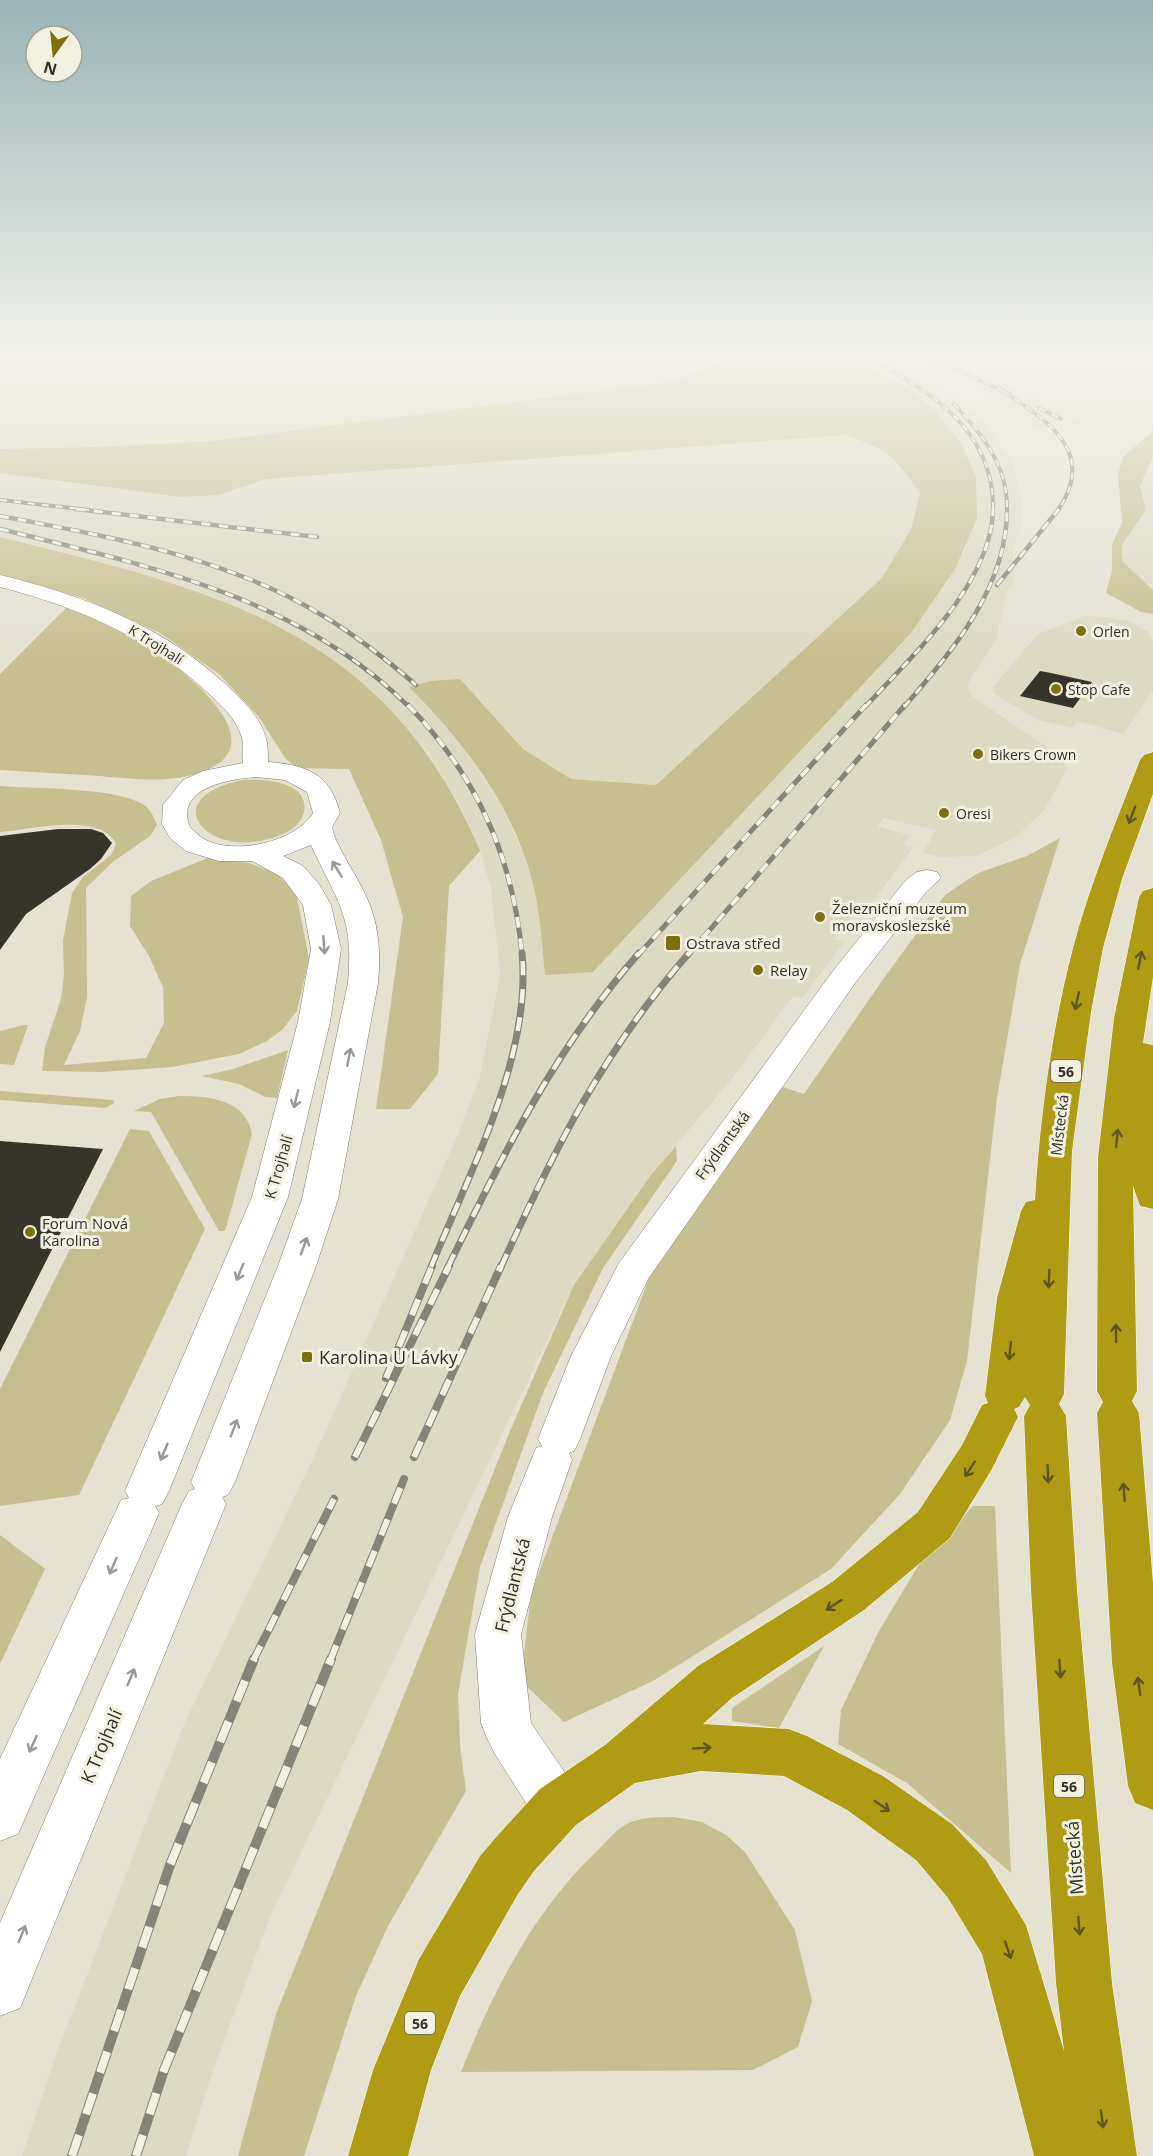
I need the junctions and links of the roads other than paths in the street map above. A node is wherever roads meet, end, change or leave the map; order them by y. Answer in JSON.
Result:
{"nodes":[{"id":1,"x":0,"y":580,"type":"edge"},
{"id":2,"x":1153,"y":760,"type":"edge"},
{"id":3,"x":256,"y":769,"type":"junction"},
{"id":4,"x":318,"y":827,"type":"junction"},
{"id":5,"x":258,"y":853,"type":"junction"},
{"id":6,"x":927,"y":878,"type":"dead end"},
{"id":7,"x":1153,"y":897,"type":"edge"},
{"id":8,"x":1130,"y":1018,"type":"junction"},
{"id":9,"x":1153,"y":1197,"type":"edge"},
{"id":10,"x":1023,"y":1406,"type":"junction"},
{"id":11,"x":623,"y":1762,"type":"junction"},
{"id":12,"x":1153,"y":1786,"type":"edge"},
{"id":13,"x":558,"y":1807,"type":"junction"},
{"id":14,"x":0,"y":1816,"type":"edge"},
{"id":15,"x":0,"y":1988,"type":"edge"},
{"id":16,"x":378,"y":2156,"type":"edge"},
{"id":17,"x":1064,"y":2156,"type":"edge"},
{"id":18,"x":1107,"y":2156,"type":"edge"}],
"edges":[{"from":1,"to":3,"type":"street","name":"K Trojhalí"},
{"from":2,"to":10,"type":"highway","name":"Místecká","number":"56","one_way":true},
{"from":3,"to":4,"type":"street"},
{"from":3,"to":5,"type":"street"},
{"from":4,"to":5,"type":"street"},
{"from":15,"to":4,"type":"street","name":"K Trojhalí","one_way":true},
{"from":5,"to":14,"type":"street","name":"K Trojhalí","one_way":true},
{"from":6,"to":13,"type":"street","name":"Frýdlantská"},
{"from":8,"to":7,"type":"highway","one_way":true},
{"from":8,"to":9,"type":"highway"},
{"from":12,"to":8,"type":"highway","one_way":true},
{"from":10,"to":11,"type":"highway","number":"56","one_way":true},
{"from":10,"to":18,"type":"highway","name":"Místecká","number":"56","one_way":true},
{"from":11,"to":13,"type":"highway","number":"56"},
{"from":11,"to":17,"type":"highway","number":"56","one_way":true},
{"from":13,"to":16,"type":"highway","number":"56"}]}
